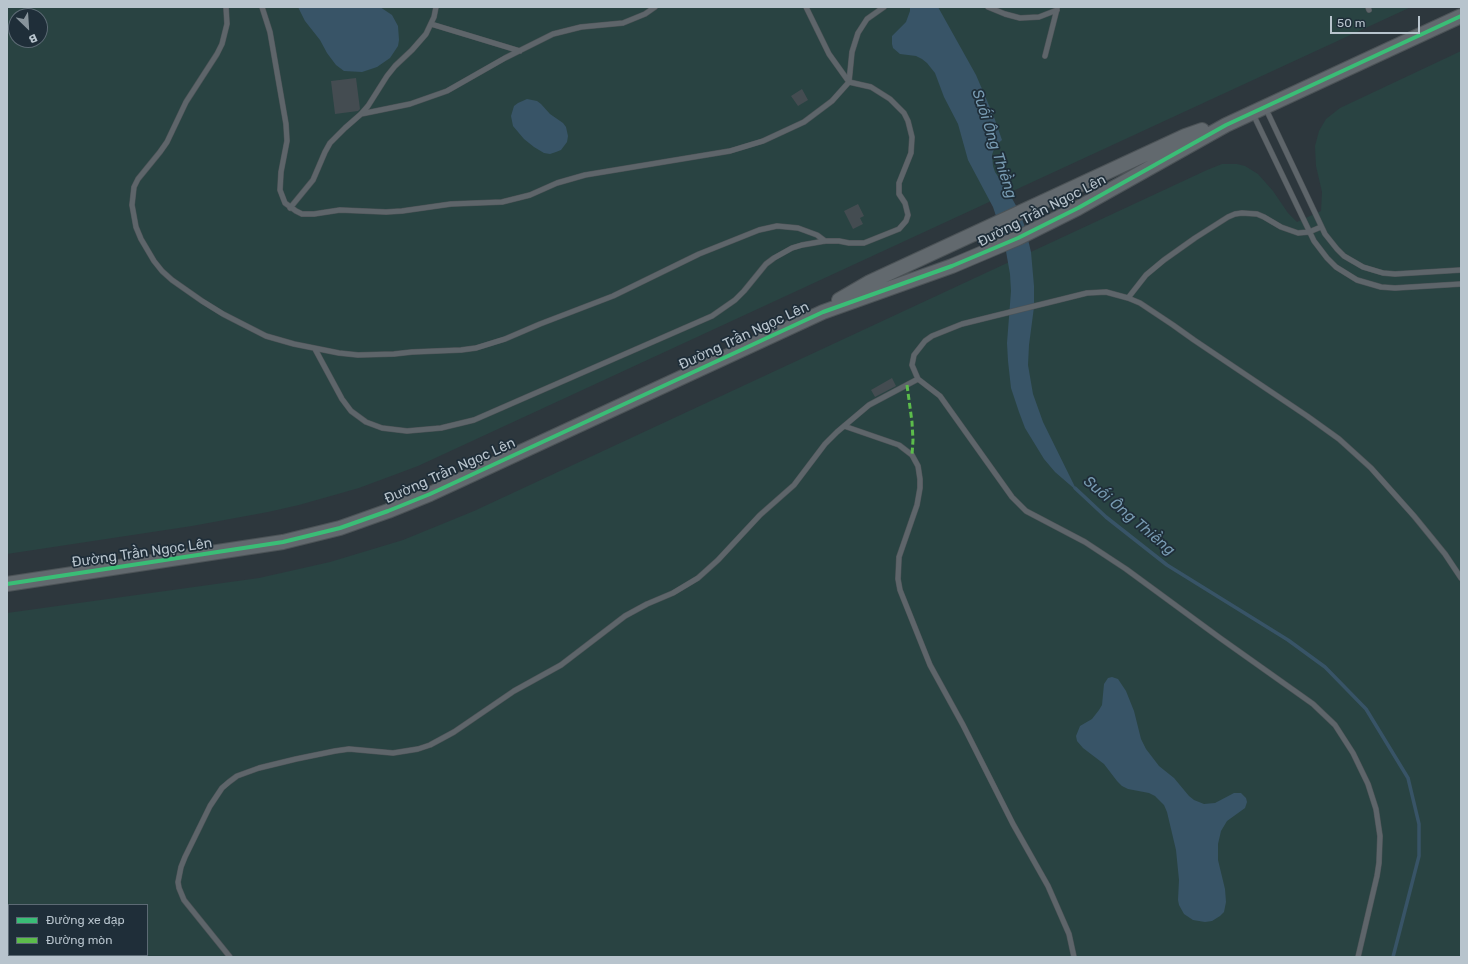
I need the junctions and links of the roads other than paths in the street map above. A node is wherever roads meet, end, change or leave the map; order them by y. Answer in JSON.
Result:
{"nodes":[{"id":1,"x":226,"y":7,"type":"edge"},
{"id":2,"x":262,"y":7,"type":"edge"},
{"id":3,"x":436,"y":7,"type":"edge"},
{"id":4,"x":655,"y":7,"type":"edge"},
{"id":5,"x":806,"y":7,"type":"edge"},
{"id":6,"x":884,"y":7,"type":"edge"},
{"id":7,"x":988,"y":7,"type":"edge"},
{"id":8,"x":1057,"y":8,"type":"edge"},
{"id":9,"x":1461,"y":16,"type":"edge"},
{"id":10,"x":431,"y":24,"type":"junction"},
{"id":11,"x":520,"y":51,"type":"junction"},
{"id":12,"x":1045,"y":56,"type":"dead end"},
{"id":13,"x":849,"y":82,"type":"junction"},
{"id":14,"x":1259,"y":110,"type":"junction"},
{"id":15,"x":361,"y":114,"type":"junction"},
{"id":16,"x":1226,"y":125,"type":"junction"},
{"id":17,"x":290,"y":208,"type":"junction"},
{"id":18,"x":1321,"y":226,"type":"junction"},
{"id":19,"x":1309,"y":232,"type":"junction"},
{"id":20,"x":825,"y":241,"type":"junction"},
{"id":21,"x":1461,"y":270,"type":"edge"},
{"id":22,"x":1461,"y":284,"type":"edge"},
{"id":23,"x":1128,"y":298,"type":"junction"},
{"id":24,"x":823,"y":312,"type":"junction"},
{"id":25,"x":315,"y":349,"type":"junction"},
{"id":26,"x":918,"y":379,"type":"junction"},
{"id":27,"x":844,"y":426,"type":"junction"},
{"id":28,"x":1461,"y":578,"type":"edge"},
{"id":29,"x":7,"y":584,"type":"edge"},
{"id":30,"x":230,"y":957,"type":"edge"},
{"id":31,"x":1074,"y":957,"type":"edge"},
{"id":32,"x":1358,"y":957,"type":"edge"}],
"edges":[{"from":1,"to":25,"type":"lane"},
{"from":2,"to":17,"type":"lane"},
{"from":3,"to":10,"type":"lane"},
{"from":4,"to":11,"type":"lane"},
{"from":5,"to":13,"type":"lane"},
{"from":6,"to":13,"type":"lane"},
{"from":7,"to":8,"type":"lane"},
{"from":8,"to":12,"type":"lane"},
{"from":9,"to":14,"type":"street","name":"Đường Trần Ngọc Lên"},
{"from":10,"to":11,"type":"lane"},
{"from":10,"to":15,"type":"lane"},
{"from":11,"to":15,"type":"lane"},
{"from":13,"to":17,"type":"lane"},
{"from":13,"to":20,"type":"lane"},
{"from":14,"to":16,"type":"street","name":"Đường Trần Ngọc Lên"},
{"from":14,"to":18,"type":"lane"},
{"from":14,"to":19,"type":"lane"},
{"from":15,"to":17,"type":"lane"},
{"from":16,"to":24,"type":"street","name":"Đường Trần Ngọc Lên"},
{"from":16,"to":24,"type":"street","name":"Đường Trần Ngọc Lên"},
{"from":18,"to":19,"type":"lane"},
{"from":18,"to":21,"type":"lane"},
{"from":19,"to":22,"type":"lane"},
{"from":19,"to":23,"type":"lane"},
{"from":20,"to":25,"type":"lane"},
{"from":20,"to":25,"type":"lane"},
{"from":23,"to":26,"type":"lane"},
{"from":23,"to":28,"type":"lane"},
{"from":24,"to":29,"type":"street","name":"Đường Trần Ngọc Lên"},
{"from":26,"to":27,"type":"lane"},
{"from":26,"to":32,"type":"lane"},
{"from":27,"to":30,"type":"lane"},
{"from":27,"to":31,"type":"lane"}]}
